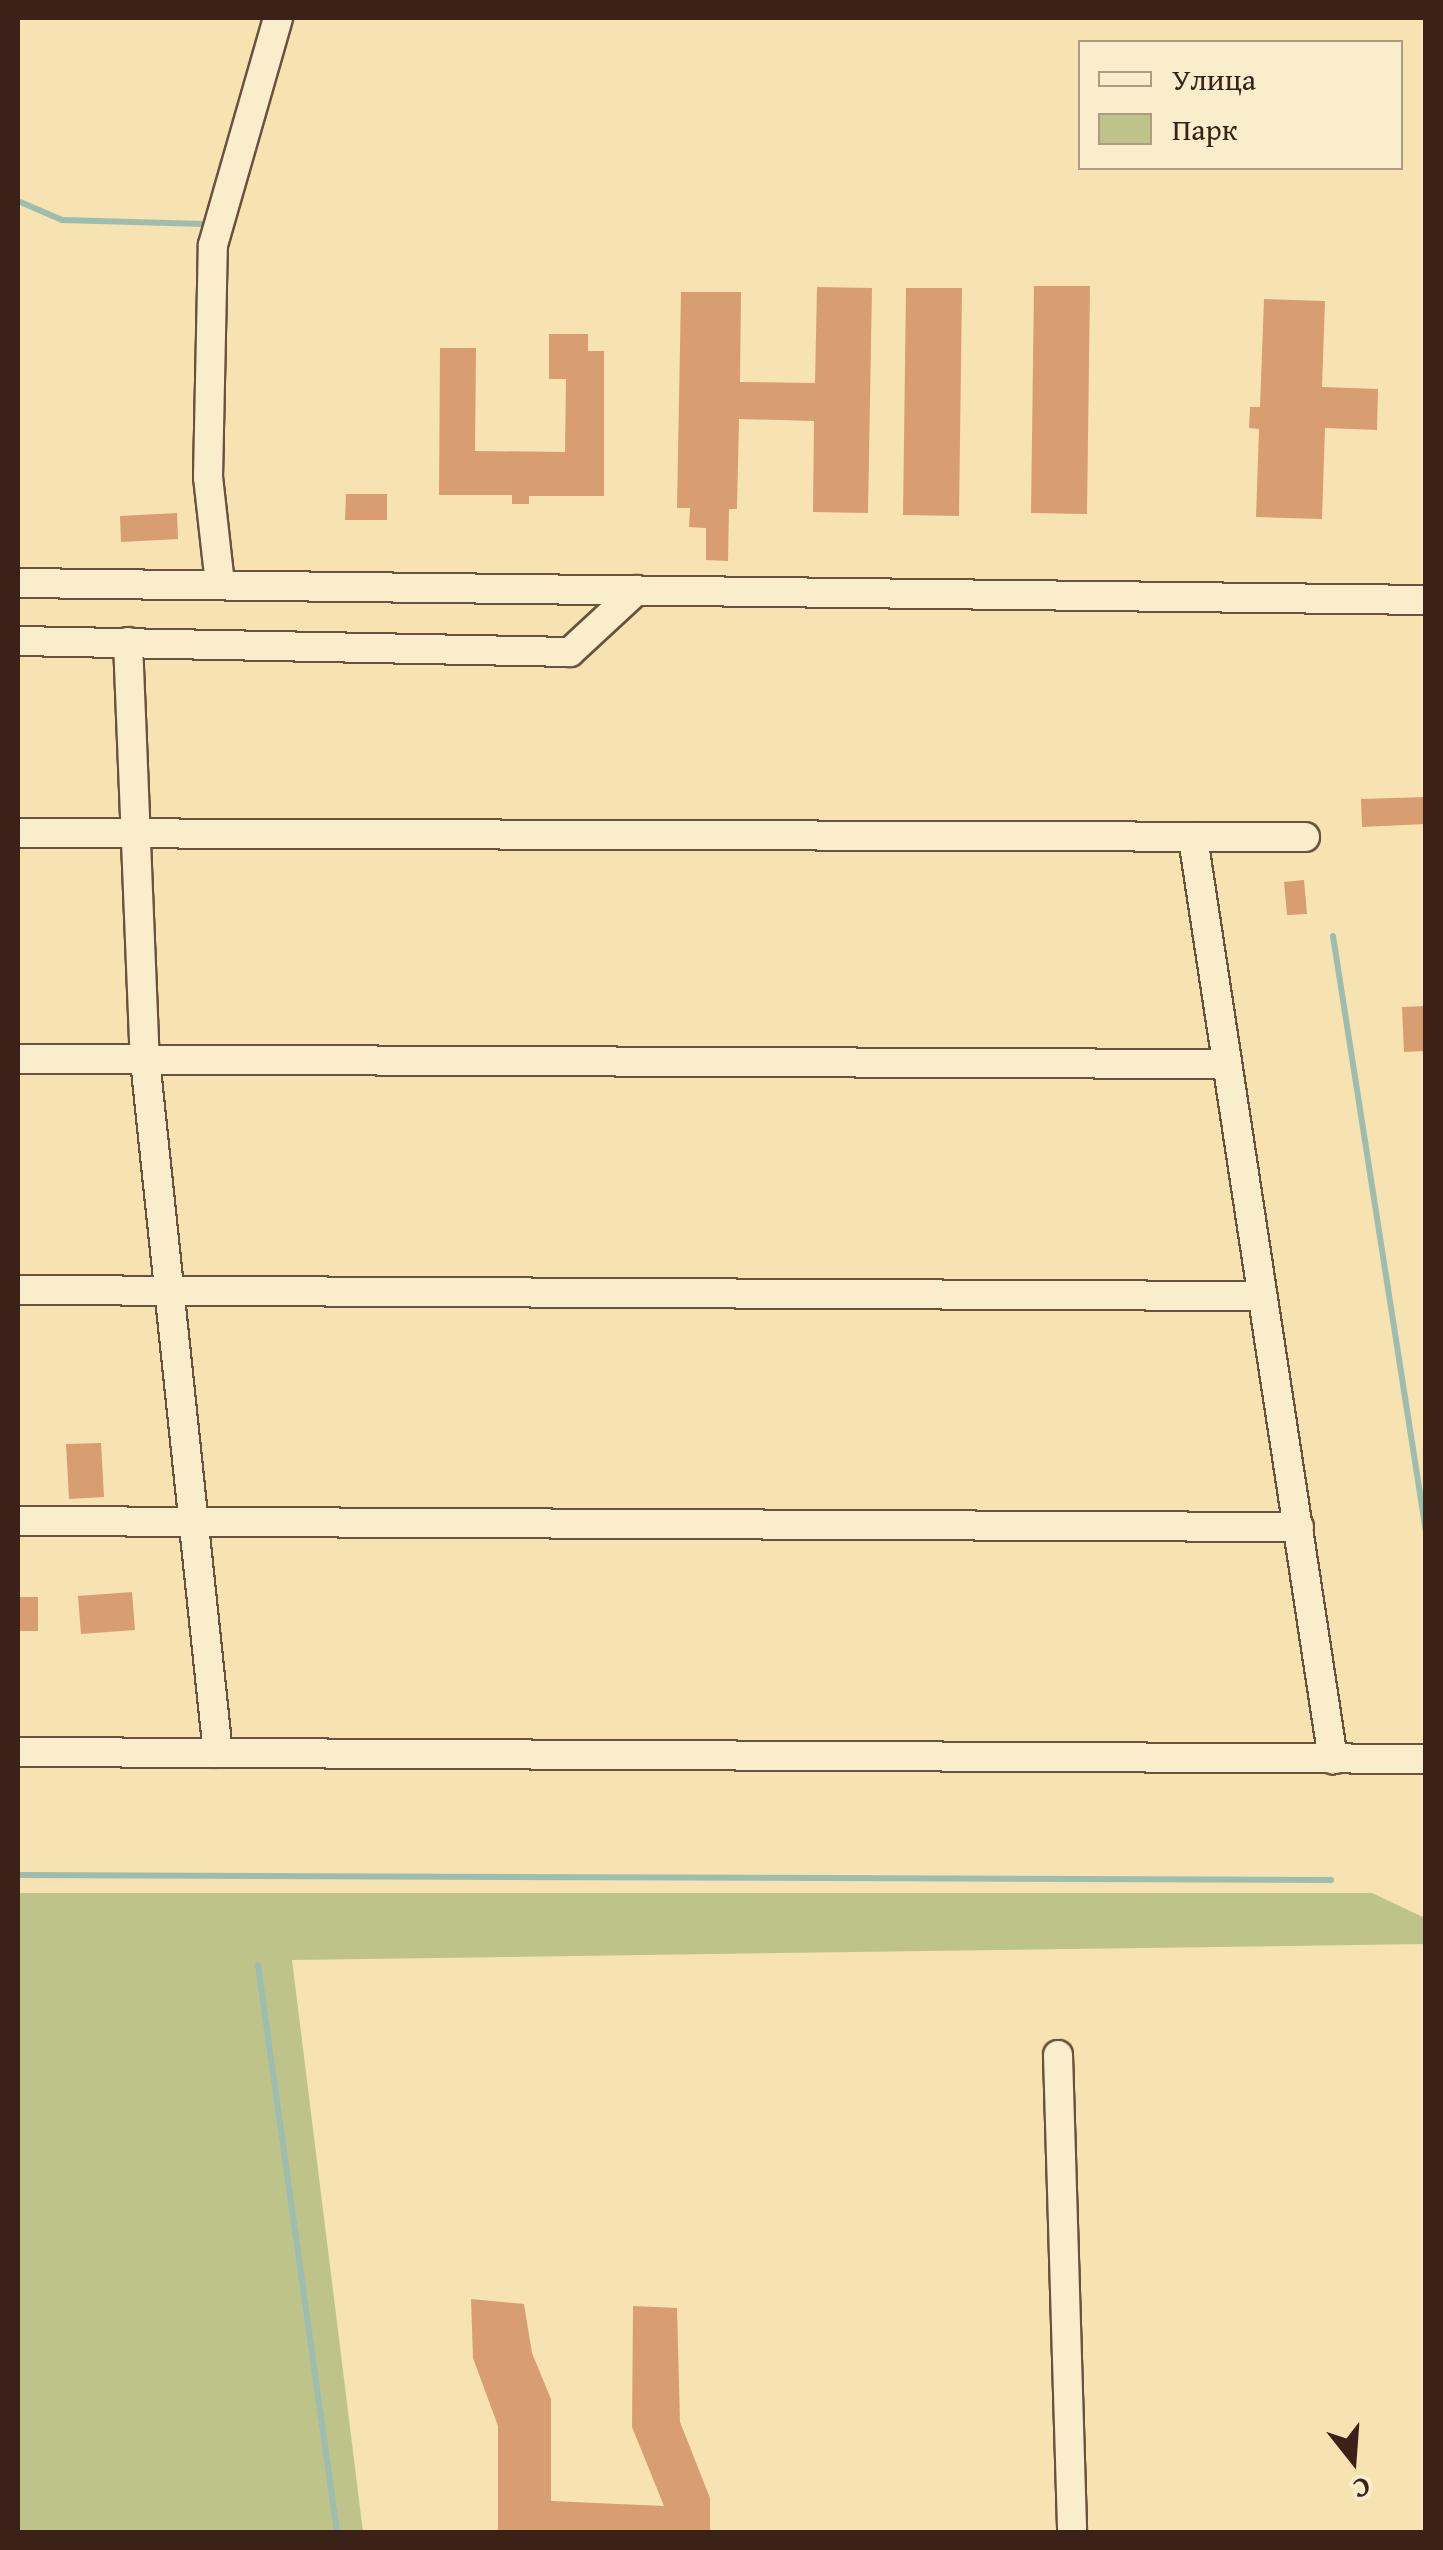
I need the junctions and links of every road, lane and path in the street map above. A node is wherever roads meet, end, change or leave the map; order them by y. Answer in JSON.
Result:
{"nodes":[{"id":1,"x":278,"y":18,"type":"edge"},
{"id":2,"x":18,"y":583,"type":"edge"},
{"id":3,"x":220,"y":584,"type":"junction"},
{"id":4,"x":636,"y":590,"type":"junction"},
{"id":5,"x":1426,"y":600,"type":"edge"},
{"id":6,"x":18,"y":641,"type":"edge"},
{"id":7,"x":128,"y":642,"type":"junction"},
{"id":8,"x":18,"y":832,"type":"edge"},
{"id":9,"x":132,"y":833,"type":"junction"},
{"id":10,"x":1305,"y":837,"type":"dead end"},
{"id":11,"x":1193,"y":838,"type":"junction"},
{"id":12,"x":18,"y":1059,"type":"edge"},
{"id":13,"x":145,"y":1060,"type":"junction"},
{"id":14,"x":1226,"y":1064,"type":"junction"},
{"id":15,"x":18,"y":1290,"type":"edge"},
{"id":16,"x":167,"y":1290,"type":"junction"},
{"id":17,"x":1260,"y":1296,"type":"junction"},
{"id":18,"x":190,"y":1520,"type":"junction"},
{"id":19,"x":18,"y":1521,"type":"edge"},
{"id":20,"x":1299,"y":1526,"type":"junction"},
{"id":21,"x":18,"y":1752,"type":"edge"},
{"id":22,"x":218,"y":1754,"type":"junction"},
{"id":23,"x":1333,"y":1759,"type":"junction"},
{"id":24,"x":1426,"y":1759,"type":"edge"},
{"id":25,"x":1058,"y":2055,"type":"dead end"},
{"id":26,"x":1072,"y":2532,"type":"edge"}],
"edges":[{"from":1,"to":3,"type":"street"},
{"from":2,"to":3,"type":"street"},
{"from":3,"to":4,"type":"street"},
{"from":4,"to":5,"type":"street"},
{"from":4,"to":7,"type":"street"},
{"from":6,"to":7,"type":"street"},
{"from":7,"to":9,"type":"street"},
{"from":8,"to":9,"type":"street"},
{"from":9,"to":11,"type":"street"},
{"from":9,"to":13,"type":"street"},
{"from":10,"to":11,"type":"street"},
{"from":11,"to":14,"type":"street"},
{"from":12,"to":13,"type":"street"},
{"from":13,"to":14,"type":"street"},
{"from":13,"to":16,"type":"street"},
{"from":14,"to":17,"type":"street"},
{"from":15,"to":16,"type":"street"},
{"from":16,"to":17,"type":"street"},
{"from":16,"to":18,"type":"street"},
{"from":17,"to":20,"type":"street"},
{"from":18,"to":19,"type":"street"},
{"from":18,"to":20,"type":"street"},
{"from":18,"to":22,"type":"street"},
{"from":20,"to":23,"type":"street"},
{"from":21,"to":22,"type":"street"},
{"from":22,"to":23,"type":"street"},
{"from":23,"to":24,"type":"street"},
{"from":25,"to":26,"type":"street"}]}
